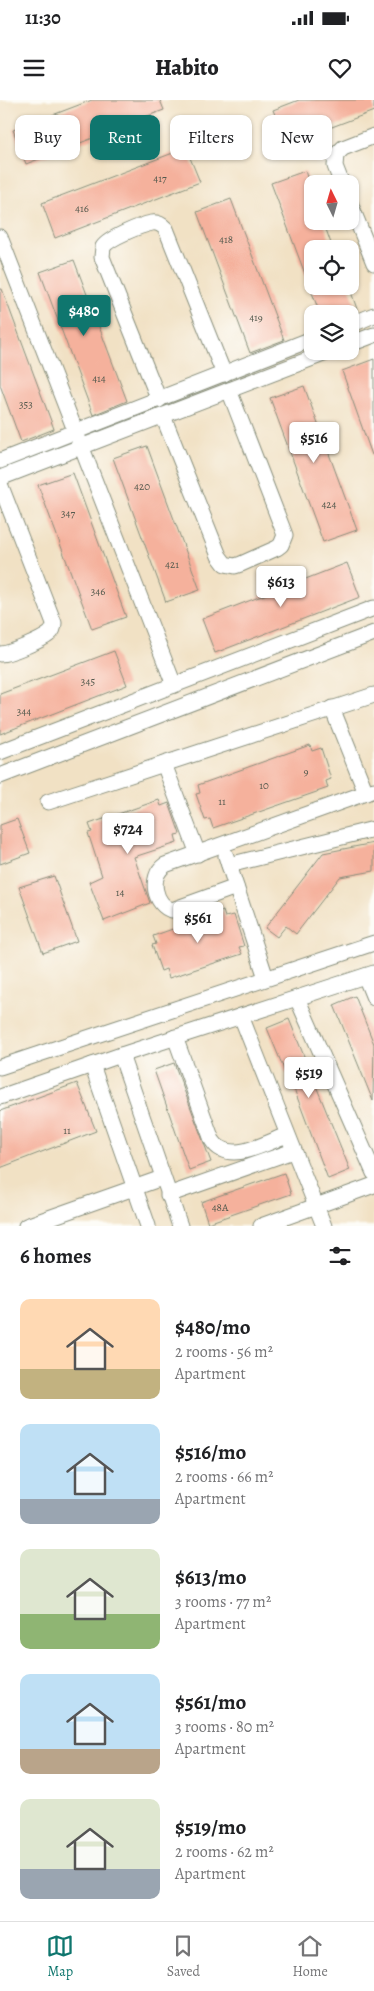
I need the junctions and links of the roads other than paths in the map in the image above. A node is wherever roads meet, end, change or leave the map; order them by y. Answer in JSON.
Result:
{"nodes":[{"id":1,"x":374,"y":136,"type":"edge"},
{"id":2,"x":338,"y":175,"type":"edge"},
{"id":3,"x":359,"y":226,"type":"edge"},
{"id":4,"x":0,"y":238,"type":"edge"},
{"id":5,"x":374,"y":263,"type":"edge"},
{"id":6,"x":374,"y":315,"type":"edge"},
{"id":7,"x":359,"y":321,"type":"edge"},
{"id":8,"x":374,"y":335,"type":"edge"},
{"id":9,"x":359,"y":341,"type":"edge"},
{"id":10,"x":304,"y":342,"type":"edge"},
{"id":11,"x":307,"y":360,"type":"edge"},
{"id":12,"x":224,"y":374,"type":"junction"},
{"id":13,"x":229,"y":390,"type":"junction"},
{"id":14,"x":159,"y":400,"type":"junction"},
{"id":15,"x":163,"y":416,"type":"junction"},
{"id":16,"x":75,"y":433,"type":"junction"},
{"id":17,"x":82,"y":447,"type":"junction"},
{"id":18,"x":0,"y":461,"type":"edge"},
{"id":19,"x":0,"y":478,"type":"edge"},
{"id":20,"x":0,"y":484,"type":"edge"},
{"id":21,"x":374,"y":608,"type":"edge"},
{"id":22,"x":374,"y":633,"type":"edge"},
{"id":23,"x":0,"y":654,"type":"edge"},
{"id":24,"x":174,"y":686,"type":"junction"},
{"id":25,"x":374,"y":695,"type":"edge"},
{"id":26,"x":332,"y":708,"type":"junction"},
{"id":27,"x":0,"y":752,"type":"edge"},
{"id":28,"x":164,"y":764,"type":"junction"},
{"id":29,"x":0,"y":776,"type":"edge"},
{"id":30,"x":370,"y":792,"type":"edge"},
{"id":31,"x":48,"y":802,"type":"dead end"},
{"id":32,"x":374,"y":828,"type":"edge"},
{"id":33,"x":222,"y":845,"type":"junction"},
{"id":34,"x":198,"y":854,"type":"junction"},
{"id":35,"x":229,"y":865,"type":"junction"},
{"id":36,"x":236,"y":887,"type":"junction"},
{"id":37,"x":374,"y":943,"type":"edge"},
{"id":38,"x":370,"y":974,"type":"edge"},
{"id":39,"x":266,"y":978,"type":"junction"},
{"id":40,"x":297,"y":998,"type":"junction"},
{"id":41,"x":374,"y":998,"type":"edge"},
{"id":42,"x":241,"y":1016,"type":"junction"},
{"id":43,"x":175,"y":1037,"type":"junction"},
{"id":44,"x":121,"y":1055,"type":"junction"},
{"id":45,"x":92,"y":1065,"type":"junction"},
{"id":46,"x":0,"y":1067,"type":"edge"},
{"id":47,"x":0,"y":1097,"type":"edge"},
{"id":48,"x":287,"y":1136,"type":"junction"},
{"id":49,"x":293,"y":1151,"type":"junction"},
{"id":50,"x":240,"y":1152,"type":"junction"},
{"id":51,"x":245,"y":1168,"type":"junction"},
{"id":52,"x":374,"y":1173,"type":"edge"},
{"id":53,"x":162,"y":1178,"type":"junction"},
{"id":54,"x":374,"y":1185,"type":"edge"},
{"id":55,"x":134,"y":1188,"type":"junction"},
{"id":56,"x":168,"y":1194,"type":"junction"},
{"id":57,"x":316,"y":1206,"type":"junction"},
{"id":58,"x":26,"y":1226,"type":"edge"},
{"id":59,"x":148,"y":1226,"type":"edge"},
{"id":60,"x":180,"y":1226,"type":"edge"},
{"id":61,"x":261,"y":1226,"type":"edge"},
{"id":62,"x":324,"y":1226,"type":"edge"}],
"edges":[{"from":1,"to":2,"type":"street"},
{"from":3,"to":5,"type":"street"},
{"from":4,"to":16,"type":"street"},
{"from":6,"to":7,"type":"street"},
{"from":8,"to":9,"type":"street"},
{"from":10,"to":12,"type":"street"},
{"from":11,"to":13,"type":"street"},
{"from":12,"to":14,"type":"street"},
{"from":12,"to":14,"type":"street"},
{"from":13,"to":15,"type":"street"},
{"from":13,"to":15,"type":"street"},
{"from":14,"to":16,"type":"street"},
{"from":15,"to":17,"type":"street"},
{"from":16,"to":17,"type":"street"},
{"from":16,"to":18,"type":"street"},
{"from":17,"to":19,"type":"street"},
{"from":17,"to":24,"type":"street"},
{"from":20,"to":23,"type":"street"},
{"from":21,"to":24,"type":"street"},
{"from":22,"to":29,"type":"street"},
{"from":24,"to":27,"type":"street"},
{"from":25,"to":26,"type":"street"},
{"from":26,"to":28,"type":"street"},
{"from":26,"to":30,"type":"street"},
{"from":28,"to":31,"type":"street"},
{"from":28,"to":34,"type":"street"},
{"from":30,"to":33,"type":"street"},
{"from":32,"to":35,"type":"street"},
{"from":33,"to":34,"type":"street"},
{"from":33,"to":35,"type":"street"},
{"from":34,"to":36,"type":"street"},
{"from":35,"to":36,"type":"street"},
{"from":36,"to":39,"type":"street"},
{"from":37,"to":39,"type":"street"},
{"from":38,"to":40,"type":"street"},
{"from":38,"to":41,"type":"street"},
{"from":39,"to":46,"type":"street"},
{"from":40,"to":42,"type":"street"},
{"from":40,"to":52,"type":"street"},
{"from":42,"to":43,"type":"street"},
{"from":42,"to":48,"type":"street"},
{"from":43,"to":44,"type":"street"},
{"from":43,"to":50,"type":"street"},
{"from":44,"to":45,"type":"street"},
{"from":44,"to":53,"type":"street"},
{"from":45,"to":47,"type":"street"},
{"from":45,"to":55,"type":"street"},
{"from":48,"to":49,"type":"street"},
{"from":48,"to":50,"type":"street"},
{"from":49,"to":51,"type":"street"},
{"from":49,"to":57,"type":"street"},
{"from":50,"to":51,"type":"street"},
{"from":51,"to":56,"type":"street"},
{"from":53,"to":55,"type":"street"},
{"from":53,"to":56,"type":"street"},
{"from":54,"to":57,"type":"street"},
{"from":55,"to":58,"type":"street"},
{"from":55,"to":59,"type":"street"},
{"from":56,"to":60,"type":"street"},
{"from":57,"to":61,"type":"street"},
{"from":57,"to":62,"type":"street"}]}
